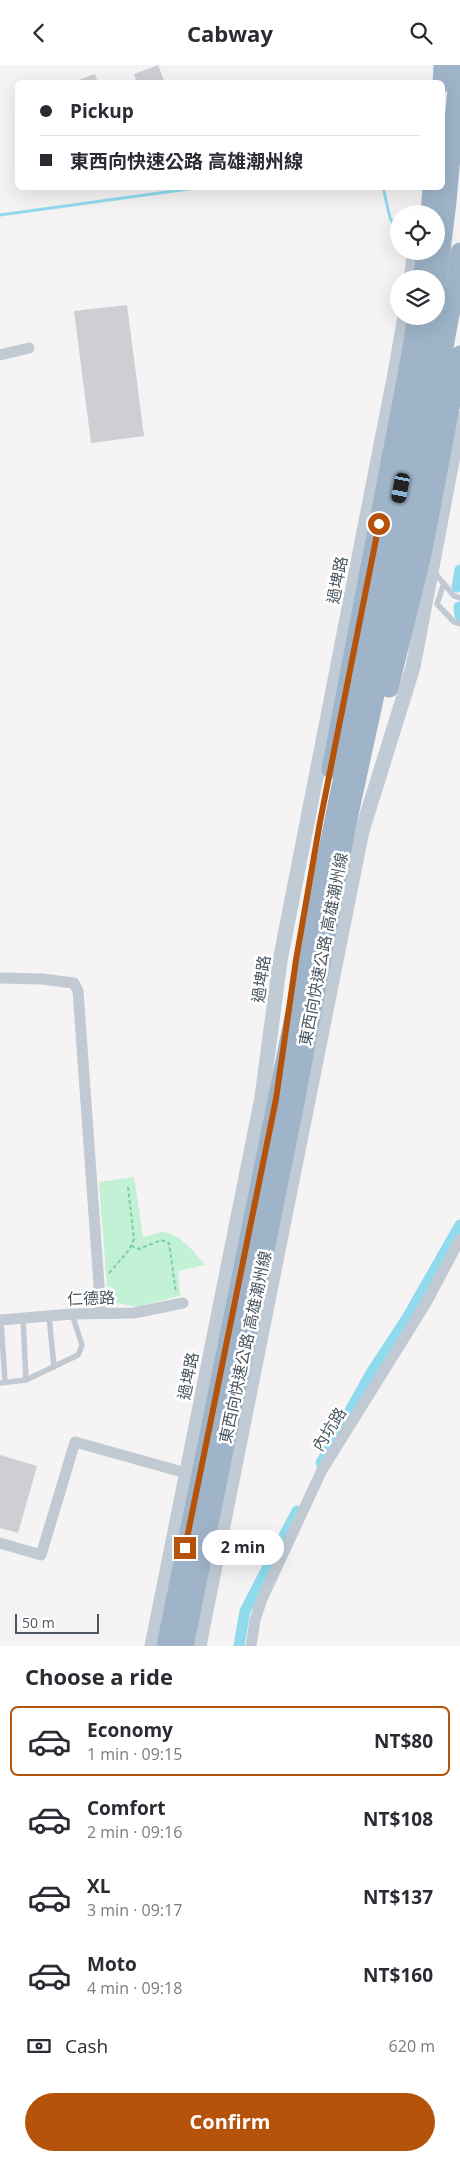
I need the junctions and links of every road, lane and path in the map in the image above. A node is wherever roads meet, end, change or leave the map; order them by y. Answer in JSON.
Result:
{"nodes":[{"id":1,"x":436,"y":65,"type":"edge"},
{"id":2,"x":443,"y":65,"type":"edge"},
{"id":3,"x":459,"y":65,"type":"edge"},
{"id":4,"x":435,"y":80,"type":"edge"},
{"id":5,"x":442,"y":80,"type":"edge"},
{"id":6,"x":460,"y":252,"type":"edge"},
{"id":7,"x":439,"y":270,"type":"edge"},
{"id":8,"x":403,"y":325,"type":"edge"},
{"id":9,"x":415,"y":325,"type":"edge"},
{"id":10,"x":430,"y":325,"type":"edge"},
{"id":11,"x":29,"y":348,"type":"dead end"},
{"id":12,"x":0,"y":355,"type":"edge"},
{"id":13,"x":460,"y":355,"type":"edge"},
{"id":14,"x":460,"y":419,"type":"edge"},
{"id":15,"x":432,"y":571,"type":"junction"},
{"id":16,"x":444,"y":583,"type":"junction"},
{"id":17,"x":460,"y":598,"type":"edge"},
{"id":18,"x":460,"y":624,"type":"edge"},
{"id":19,"x":346,"y":827,"type":"junction"},
{"id":20,"x":0,"y":978,"type":"edge"},
{"id":21,"x":276,"y":1099,"type":"junction"},
{"id":22,"x":128,"y":1187,"type":"dead end"},
{"id":23,"x":460,"y":1239,"type":"edge"},
{"id":24,"x":132,"y":1246,"type":"junction"},
{"id":25,"x":99,"y":1279,"type":"junction"},
{"id":26,"x":180,"y":1303,"type":"joint"},
{"id":27,"x":101,"y":1313,"type":"junction"},
{"id":28,"x":72,"y":1314,"type":"junction"},
{"id":29,"x":49,"y":1316,"type":"junction"},
{"id":30,"x":23,"y":1318,"type":"junction"},
{"id":31,"x":1,"y":1320,"type":"edge"},
{"id":32,"x":54,"y":1367,"type":"junction"},
{"id":33,"x":26,"y":1380,"type":"junction"},
{"id":34,"x":3,"y":1382,"type":"edge"},
{"id":35,"x":186,"y":1473,"type":"junction"},
{"id":36,"x":0,"y":1543,"type":"edge"},
{"id":37,"x":152,"y":1646,"type":"edge"},
{"id":38,"x":166,"y":1646,"type":"edge"},
{"id":39,"x":184,"y":1646,"type":"edge"},
{"id":40,"x":199,"y":1646,"type":"edge"},
{"id":41,"x":251,"y":1646,"type":"edge"}],
"edges":[{"from":1,"to":4,"type":"main road"},
{"from":2,"to":5,"type":"highway"},
{"from":3,"to":7,"type":"highway"},
{"from":6,"to":19,"type":"highway","name":"東西向快速公路 高雄潮州線"},
{"from":8,"to":35,"type":"main road","name":"過埤路"},
{"from":9,"to":21,"type":"highway"},
{"from":10,"to":21,"type":"highway","name":"東西向快速公路 高雄潮州線"},
{"from":11,"to":12,"type":"street"},
{"from":13,"to":19,"type":"highway"},
{"from":14,"to":15,"type":"main road"},
{"from":15,"to":16,"type":"lane"},
{"from":15,"to":40,"type":"main road"},
{"from":16,"to":17,"type":"lane"},
{"from":16,"to":18,"type":"lane"},
{"from":19,"to":39,"type":"highway","name":"東西向快速公路 高雄潮州線"},
{"from":20,"to":25,"type":"street"},
{"from":21,"to":38,"type":"highway","name":"東西向快速公路 高雄潮州線"},
{"from":22,"to":24,"type":"path"},
{"from":23,"to":41,"type":"street","name":"內坑路"},
{"from":24,"to":25,"type":"path"},
{"from":24,"to":26,"type":"path"},
{"from":25,"to":27,"type":"street"},
{"from":26,"to":27,"type":"street","name":"仁德路"},
{"from":27,"to":28,"type":"street","name":"仁德路"},
{"from":28,"to":29,"type":"street","name":"仁德路"},
{"from":28,"to":32,"type":"lane"},
{"from":29,"to":30,"type":"street","name":"仁德路"},
{"from":29,"to":32,"type":"lane"},
{"from":30,"to":31,"type":"street","name":"仁德路"},
{"from":30,"to":33,"type":"lane"},
{"from":31,"to":34,"type":"lane"},
{"from":32,"to":33,"type":"lane"},
{"from":33,"to":34,"type":"lane"},
{"from":35,"to":36,"type":"street"},
{"from":35,"to":37,"type":"main road","name":"過埤路"}]}
